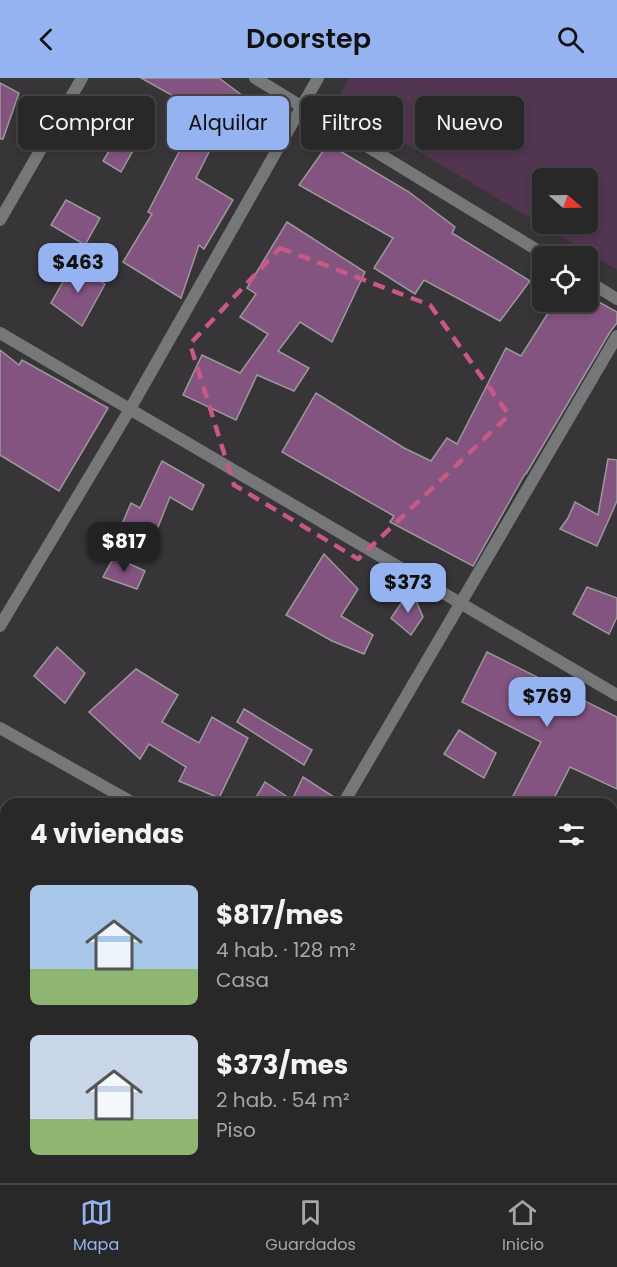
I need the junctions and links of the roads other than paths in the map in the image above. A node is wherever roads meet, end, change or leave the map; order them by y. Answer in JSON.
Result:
{"nodes":[{"id":1,"x":82,"y":78,"type":"edge"},
{"id":2,"x":255,"y":78,"type":"edge"},
{"id":3,"x":318,"y":78,"type":"edge"},
{"id":4,"x":309,"y":96,"type":"edge"},
{"id":5,"x":301,"y":106,"type":"edge"},
{"id":6,"x":301,"y":110,"type":"edge"},
{"id":7,"x":373,"y":150,"type":"edge"},
{"id":8,"x":0,"y":220,"type":"edge"},
{"id":9,"x":532,"y":247,"type":"edge"},
{"id":10,"x":598,"y":287,"type":"edge"},
{"id":11,"x":617,"y":299,"type":"edge"},
{"id":12,"x":0,"y":333,"type":"edge"},
{"id":13,"x":617,"y":336,"type":"edge"},
{"id":14,"x":130,"y":409,"type":"junction"},
{"id":15,"x":461,"y":603,"type":"junction"},
{"id":16,"x":0,"y":626,"type":"edge"},
{"id":17,"x":617,"y":695,"type":"edge"},
{"id":18,"x":0,"y":728,"type":"edge"},
{"id":19,"x":124,"y":798,"type":"edge"},
{"id":20,"x":347,"y":798,"type":"edge"}],
"edges":[{"from":1,"to":8,"type":"street"},
{"from":2,"to":5,"type":"street"},
{"from":3,"to":4,"type":"street"},
{"from":6,"to":14,"type":"street"},
{"from":7,"to":9,"type":"street"},
{"from":10,"to":11,"type":"street"},
{"from":12,"to":14,"type":"street"},
{"from":13,"to":15,"type":"street"},
{"from":14,"to":15,"type":"street"},
{"from":14,"to":16,"type":"street"},
{"from":15,"to":17,"type":"street"},
{"from":15,"to":20,"type":"street"},
{"from":18,"to":19,"type":"street"}]}
